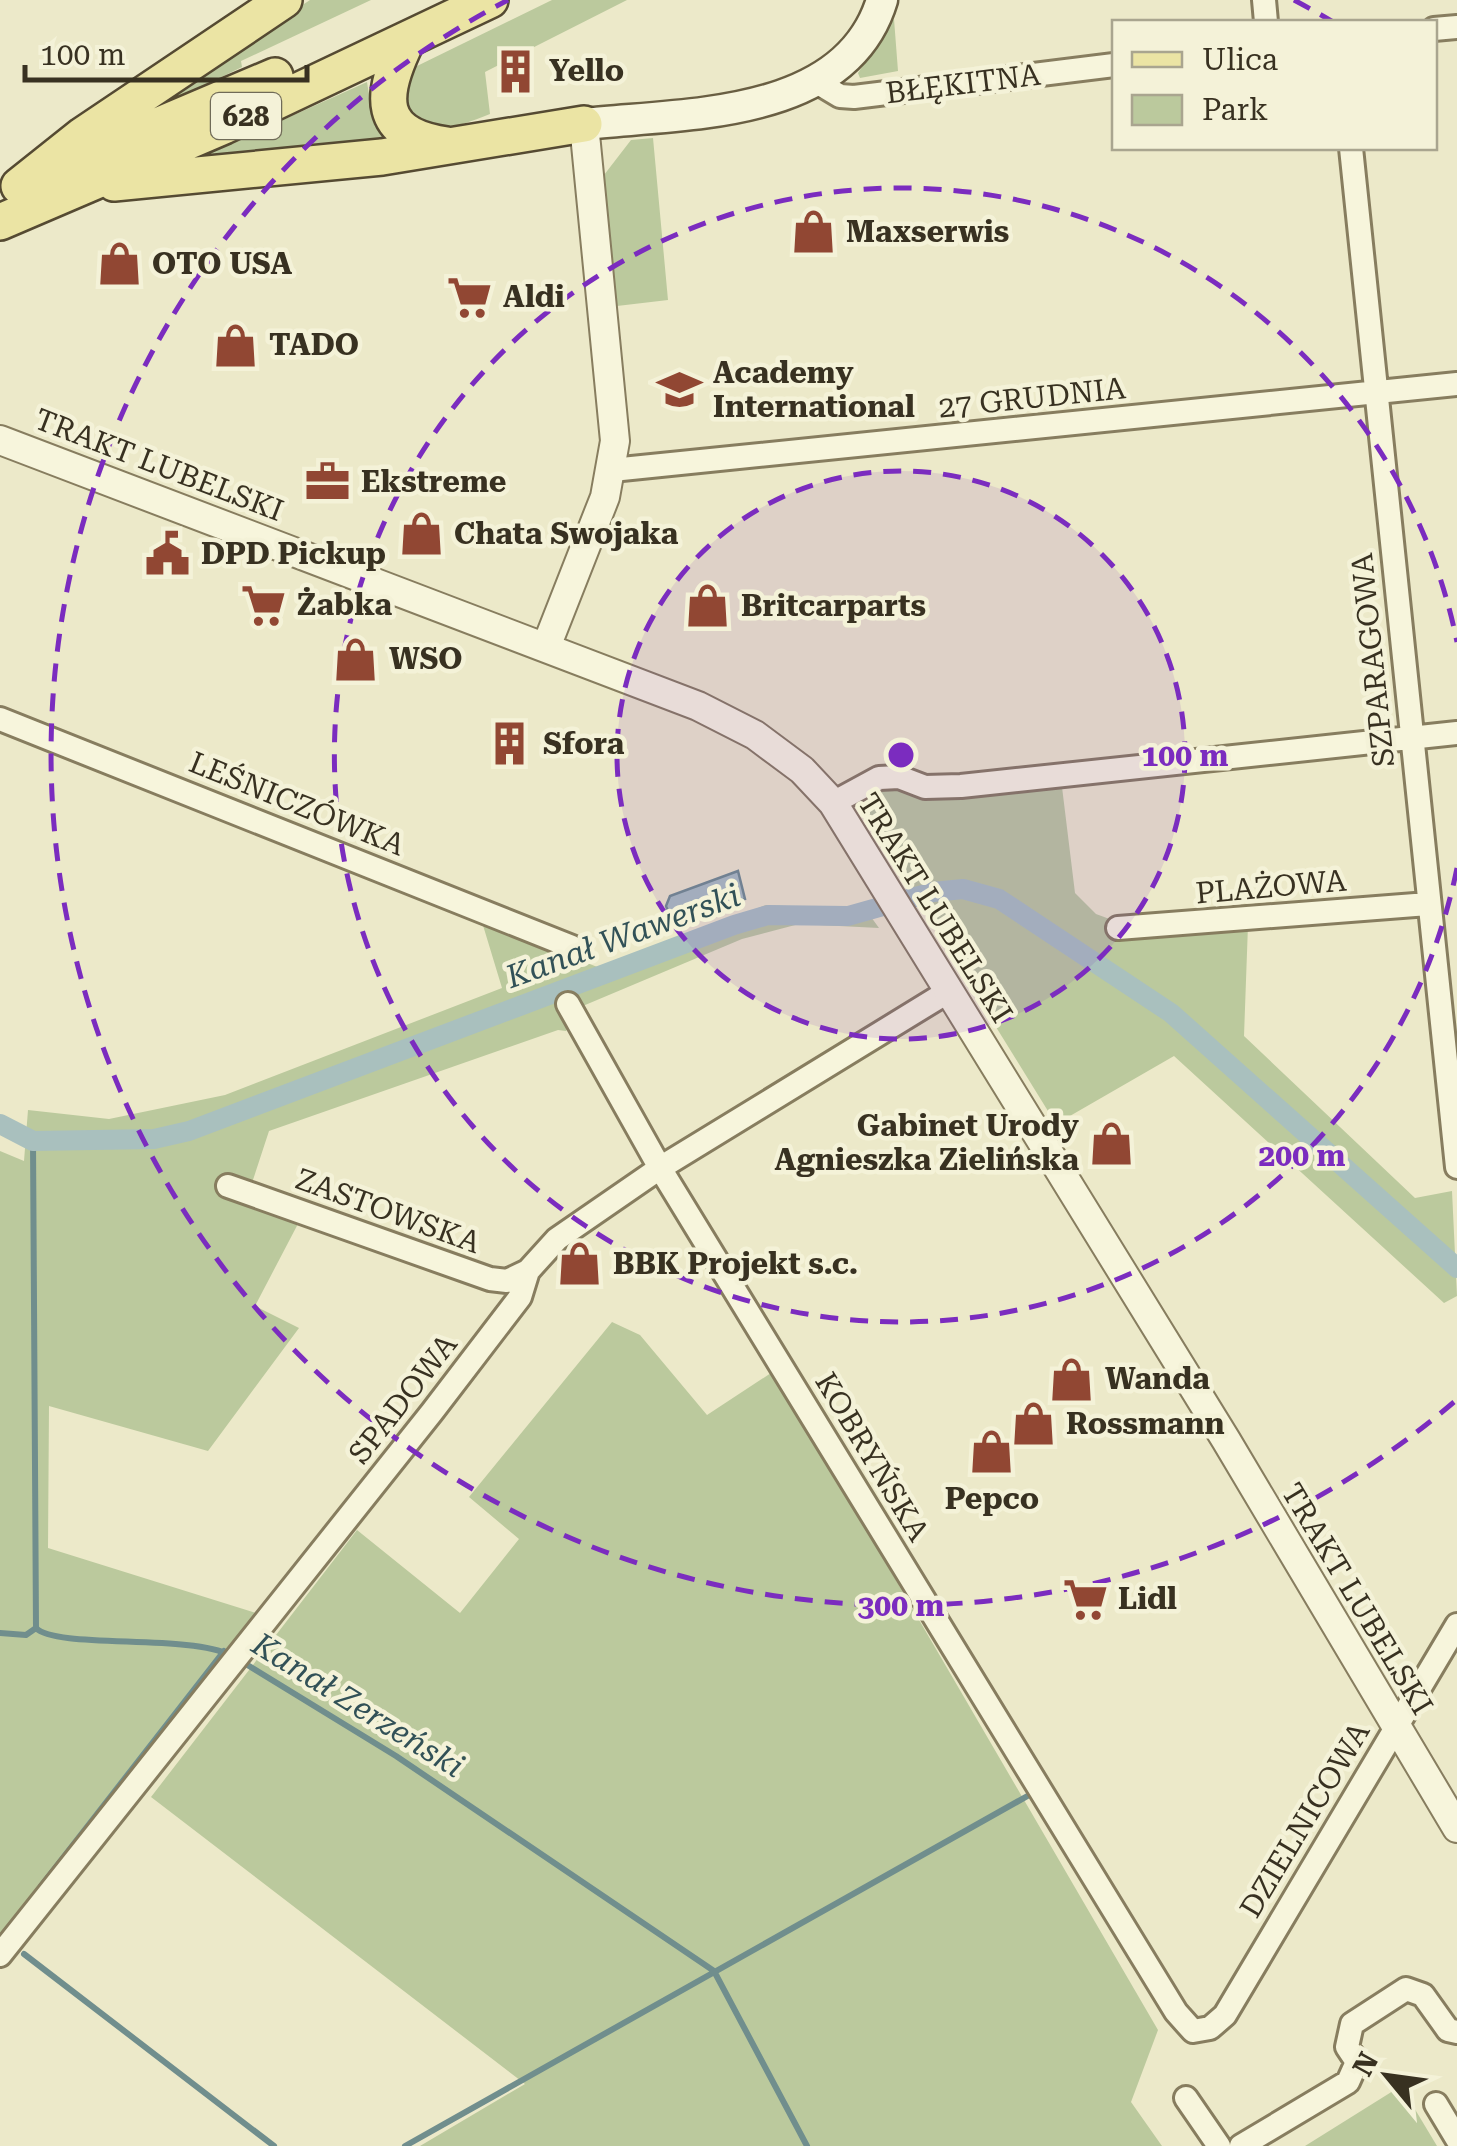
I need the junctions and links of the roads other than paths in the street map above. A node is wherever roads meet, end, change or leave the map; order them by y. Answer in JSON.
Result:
{"nodes":[{"id":1,"x":284,"y":0,"type":"edge"},
{"id":2,"x":434,"y":0,"type":"edge"},
{"id":3,"x":490,"y":0,"type":"edge"},
{"id":4,"x":882,"y":0,"type":"edge"},
{"id":5,"x":407,"y":40,"type":"junction"},
{"id":6,"x":1112,"y":65,"type":"edge"},
{"id":7,"x":814,"y":81,"type":"junction"},
{"id":8,"x":584,"y":124,"type":"junction"},
{"id":9,"x":453,"y":146,"type":"junction"},
{"id":10,"x":1351,"y":150,"type":"edge"},
{"id":11,"x":83,"y":184,"type":"junction"},
{"id":12,"x":10,"y":191,"type":"edge"},
{"id":13,"x":0,"y":222,"type":"edge"},
{"id":14,"x":1457,"y":384,"type":"edge"},
{"id":15,"x":1374,"y":394,"type":"junction"},
{"id":16,"x":0,"y":440,"type":"edge"},
{"id":17,"x":612,"y":470,"type":"junction"},
{"id":18,"x":546,"y":647,"type":"junction"},
{"id":19,"x":0,"y":718,"type":"edge"},
{"id":20,"x":1457,"y":733,"type":"edge"},
{"id":21,"x":1412,"y":738,"type":"junction"},
{"id":22,"x":833,"y":803,"type":"junction"},
{"id":23,"x":1428,"y":904,"type":"junction"},
{"id":24,"x":1118,"y":928,"type":"dead end"},
{"id":25,"x":572,"y":947,"type":"dead end"},
{"id":26,"x":948,"y":991,"type":"junction"},
{"id":27,"x":568,"y":1004,"type":"dead end"},
{"id":28,"x":1457,"y":1167,"type":"edge"},
{"id":29,"x":660,"y":1168,"type":"junction"},
{"id":30,"x":228,"y":1186,"type":"dead end"},
{"id":31,"x":528,"y":1271,"type":"junction"},
{"id":32,"x":1457,"y":1625,"type":"edge"},
{"id":33,"x":1396,"y":1726,"type":"junction"},
{"id":34,"x":1457,"y":1828,"type":"edge"},
{"id":35,"x":0,"y":1955,"type":"edge"},
{"id":36,"x":1193,"y":2031,"type":"joint"},
{"id":37,"x":1457,"y":2032,"type":"edge"},
{"id":38,"x":1186,"y":2098,"type":"dead end"},
{"id":39,"x":1436,"y":2104,"type":"dead end"},
{"id":40,"x":1457,"y":2139,"type":"edge"},
{"id":41,"x":1220,"y":2146,"type":"edge"},
{"id":42,"x":1241,"y":2146,"type":"edge"}],
"edges":[{"from":1,"to":12,"type":"main road"},
{"from":2,"to":12,"type":"main road","number":"628"},
{"from":3,"to":5,"type":"main road","number":"628"},
{"from":4,"to":7,"type":"main road"},
{"from":5,"to":9,"type":"main road"},
{"from":5,"to":11,"type":"main road","number":"628"},
{"from":6,"to":7,"type":"street","name":"BŁĘKITNA"},
{"from":7,"to":8,"type":"main road"},
{"from":8,"to":9,"type":"main road"},
{"from":8,"to":17,"type":"street"},
{"from":9,"to":11,"type":"main road"},
{"from":10,"to":15,"type":"street","name":"SZPARAGOWA"},
{"from":11,"to":13,"type":"main road","number":"628"},
{"from":14,"to":15,"type":"street","name":"27 GRUDNIA"},
{"from":15,"to":17,"type":"street","name":"27 GRUDNIA"},
{"from":15,"to":21,"type":"street","name":"SZPARAGOWA"},
{"from":16,"to":18,"type":"street","name":"TRAKT LUBELSKI"},
{"from":17,"to":18,"type":"street"},
{"from":18,"to":22,"type":"street","name":"TRAKT LUBELSKI"},
{"from":19,"to":25,"type":"street","name":"LEŚNICZÓWKA"},
{"from":20,"to":21,"type":"street"},
{"from":21,"to":22,"type":"street"},
{"from":21,"to":23,"type":"street","name":"SZPARAGOWA"},
{"from":22,"to":26,"type":"street","name":"TRAKT LUBELSKI"},
{"from":23,"to":24,"type":"street","name":"PLAŻOWA"},
{"from":23,"to":28,"type":"street","name":"SZPARAGOWA"},
{"from":26,"to":29,"type":"street","name":"SPADOWA"},
{"from":26,"to":33,"type":"street","name":"TRAKT LUBELSKI"},
{"from":27,"to":29,"type":"street"},
{"from":29,"to":31,"type":"street","name":"SPADOWA"},
{"from":29,"to":36,"type":"street","name":"KOBRYŃSKA"},
{"from":30,"to":31,"type":"street","name":"ZASTOWSKA"},
{"from":31,"to":35,"type":"street","name":"SPADOWA"},
{"from":32,"to":33,"type":"street","name":"DZIELNICOWA"},
{"from":33,"to":34,"type":"street","name":"TRAKT LUBELSKI"},
{"from":33,"to":36,"type":"street","name":"DZIELNICOWA"},
{"from":37,"to":42,"type":"street"},
{"from":38,"to":41,"type":"street"},
{"from":39,"to":40,"type":"street"}]}
